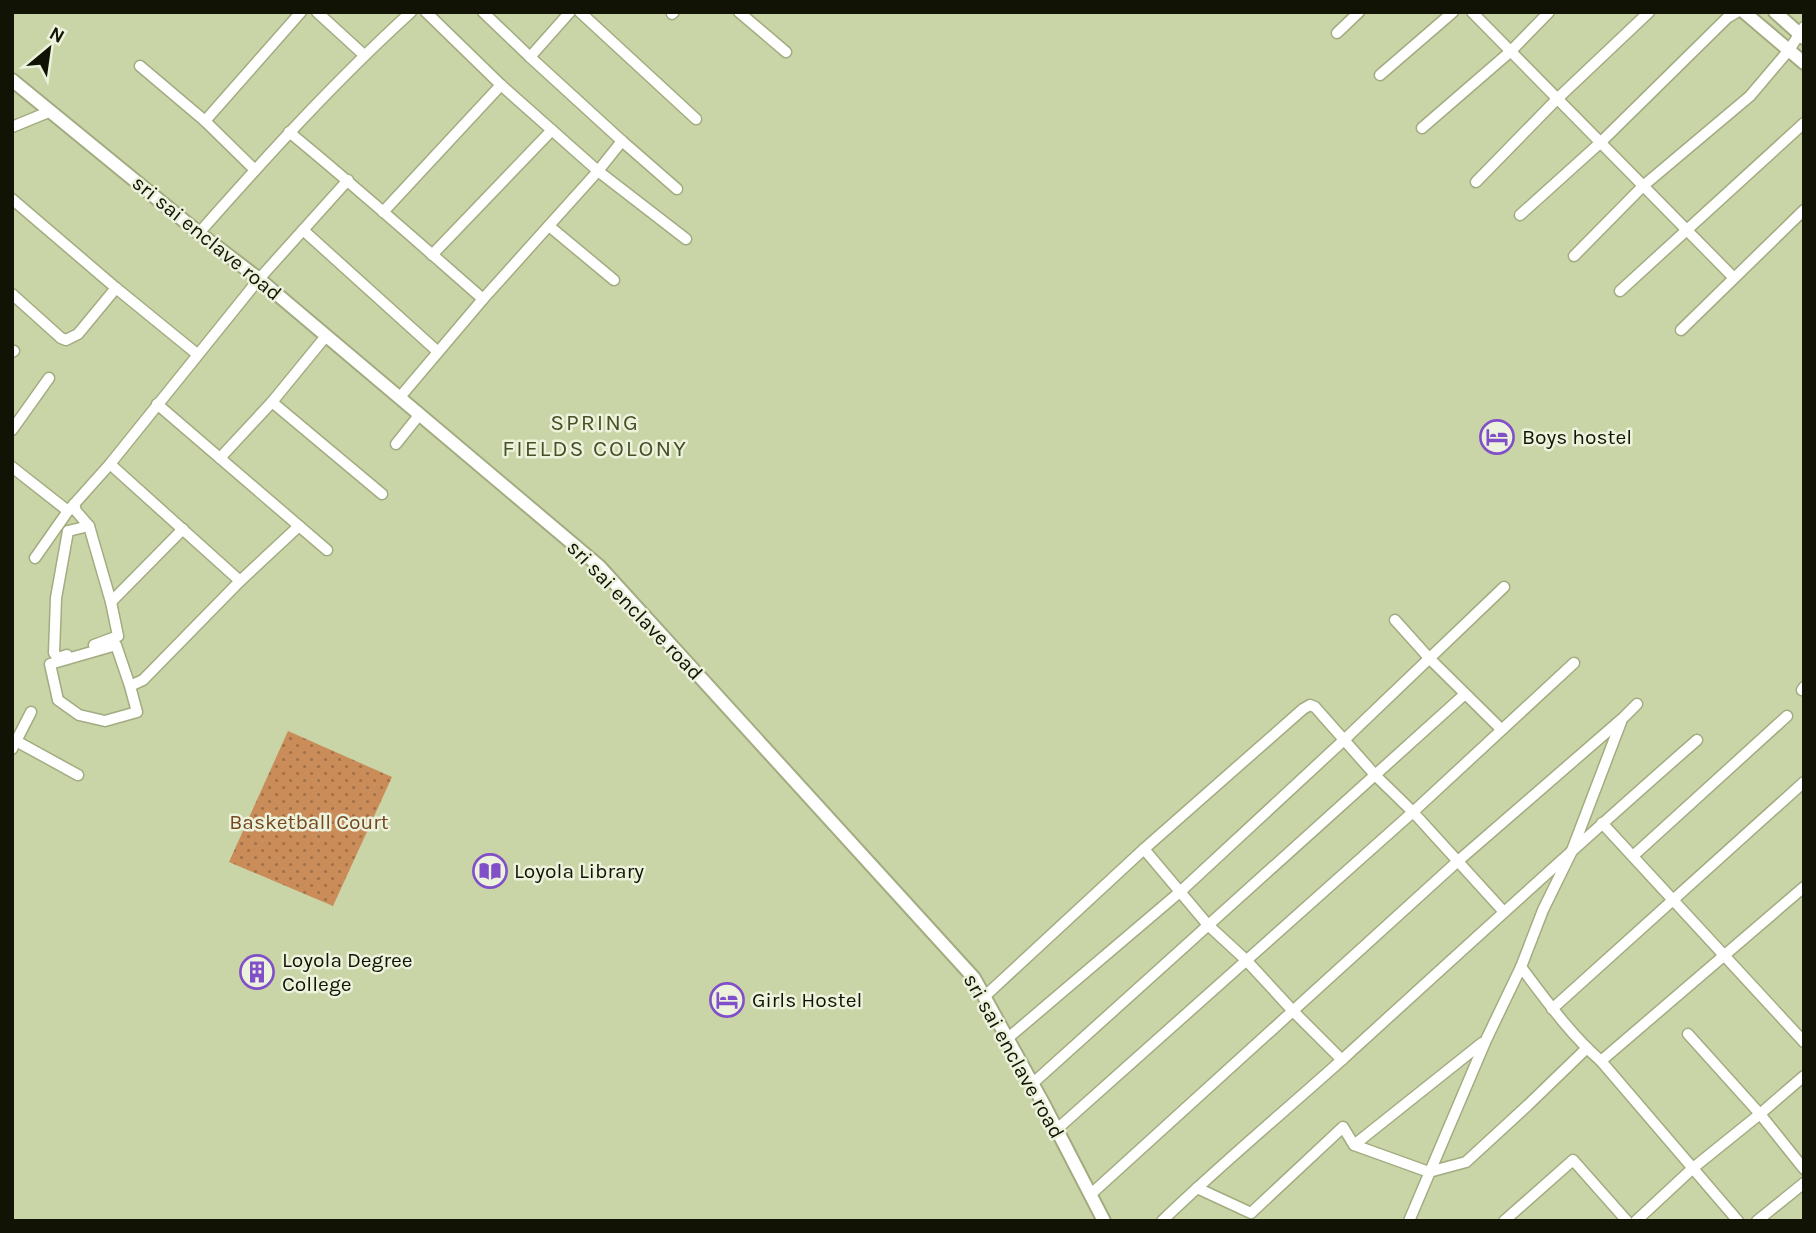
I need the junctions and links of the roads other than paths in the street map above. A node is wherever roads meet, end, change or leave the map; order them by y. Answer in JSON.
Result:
{"nodes":[{"id":1,"x":300,"y":12,"type":"edge"},
{"id":2,"x":317,"y":12,"type":"edge"},
{"id":3,"x":411,"y":12,"type":"edge"},
{"id":4,"x":426,"y":12,"type":"edge"},
{"id":5,"x":570,"y":12,"type":"edge"},
{"id":6,"x":580,"y":12,"type":"edge"},
{"id":7,"x":739,"y":12,"type":"edge"},
{"id":8,"x":1359,"y":12,"type":"edge"},
{"id":9,"x":1453,"y":12,"type":"edge"},
{"id":10,"x":1472,"y":12,"type":"edge"},
{"id":11,"x":1549,"y":12,"type":"edge"},
{"id":12,"x":1650,"y":12,"type":"edge"},
{"id":13,"x":1737,"y":12,"type":"edge"},
{"id":14,"x":1744,"y":12,"type":"edge"},
{"id":15,"x":1775,"y":12,"type":"edge"},
{"id":16,"x":485,"y":13,"type":"edge"},
{"id":17,"x":1337,"y":33,"type":"dead end"},
{"id":18,"x":1802,"y":33,"type":"edge"},
{"id":19,"x":1789,"y":50,"type":"junction"},
{"id":20,"x":1511,"y":51,"type":"junction"},
{"id":21,"x":786,"y":52,"type":"dead end"},
{"id":22,"x":364,"y":55,"type":"junction"},
{"id":23,"x":530,"y":58,"type":"junction"},
{"id":24,"x":1804,"y":63,"type":"edge"},
{"id":25,"x":140,"y":66,"type":"dead end"},
{"id":26,"x":1380,"y":75,"type":"dead end"},
{"id":27,"x":12,"y":80,"type":"edge"},
{"id":28,"x":501,"y":85,"type":"junction"},
{"id":29,"x":1557,"y":99,"type":"junction"},
{"id":30,"x":51,"y":111,"type":"junction"},
{"id":31,"x":696,"y":119,"type":"dead end"},
{"id":32,"x":205,"y":121,"type":"junction"},
{"id":33,"x":1804,"y":123,"type":"edge"},
{"id":34,"x":12,"y":127,"type":"edge"},
{"id":35,"x":1422,"y":128,"type":"dead end"},
{"id":36,"x":552,"y":130,"type":"junction"},
{"id":37,"x":289,"y":132,"type":"junction"},
{"id":38,"x":622,"y":141,"type":"junction"},
{"id":39,"x":1600,"y":143,"type":"junction"},
{"id":40,"x":255,"y":170,"type":"junction"},
{"id":41,"x":598,"y":171,"type":"junction"},
{"id":42,"x":348,"y":180,"type":"junction"},
{"id":43,"x":1476,"y":182,"type":"dead end"},
{"id":44,"x":1643,"y":186,"type":"junction"},
{"id":45,"x":677,"y":189,"type":"dead end"},
{"id":46,"x":12,"y":199,"type":"edge"},
{"id":47,"x":1804,"y":210,"type":"edge"},
{"id":48,"x":383,"y":212,"type":"junction"},
{"id":49,"x":1520,"y":215,"type":"dead end"},
{"id":50,"x":548,"y":226,"type":"junction"},
{"id":51,"x":1686,"y":229,"type":"junction"},
{"id":52,"x":303,"y":230,"type":"junction"},
{"id":53,"x":199,"y":233,"type":"junction"},
{"id":54,"x":686,"y":239,"type":"dead end"},
{"id":55,"x":432,"y":255,"type":"junction"},
{"id":56,"x":1574,"y":256,"type":"dead end"},
{"id":57,"x":1734,"y":278,"type":"junction"},
{"id":58,"x":259,"y":279,"type":"junction"},
{"id":59,"x":614,"y":280,"type":"dead end"},
{"id":60,"x":116,"y":288,"type":"junction"},
{"id":61,"x":1620,"y":291,"type":"dead end"},
{"id":62,"x":12,"y":294,"type":"edge"},
{"id":63,"x":483,"y":299,"type":"junction"},
{"id":64,"x":1681,"y":330,"type":"dead end"},
{"id":65,"x":326,"y":336,"type":"junction"},
{"id":66,"x":437,"y":351,"type":"junction"},
{"id":67,"x":197,"y":354,"type":"junction"},
{"id":68,"x":49,"y":378,"type":"dead end"},
{"id":69,"x":400,"y":397,"type":"junction"},
{"id":70,"x":272,"y":402,"type":"junction"},
{"id":71,"x":157,"y":404,"type":"junction"},
{"id":72,"x":420,"y":414,"type":"junction"},
{"id":73,"x":12,"y":430,"type":"edge"},
{"id":74,"x":396,"y":443,"type":"dead end"},
{"id":75,"x":220,"y":458,"type":"junction"},
{"id":76,"x":110,"y":464,"type":"junction"},
{"id":77,"x":14,"y":472,"type":"edge"},
{"id":78,"x":382,"y":494,"type":"dead end"},
{"id":79,"x":71,"y":508,"type":"junction"},
{"id":80,"x":89,"y":526,"type":"junction"},
{"id":81,"x":299,"y":526,"type":"junction"},
{"id":82,"x":183,"y":528,"type":"junction"},
{"id":83,"x":327,"y":550,"type":"dead end"},
{"id":84,"x":35,"y":558,"type":"dead end"},
{"id":85,"x":240,"y":581,"type":"junction"},
{"id":86,"x":1504,"y":587,"type":"dead end"},
{"id":87,"x":111,"y":602,"type":"junction"},
{"id":88,"x":1395,"y":620,"type":"dead end"},
{"id":89,"x":1430,"y":659,"type":"junction"},
{"id":90,"x":1574,"y":663,"type":"dead end"},
{"id":91,"x":130,"y":686,"type":"junction"},
{"id":92,"x":1465,"y":694,"type":"junction"},
{"id":93,"x":1637,"y":704,"type":"dead end"},
{"id":94,"x":31,"y":712,"type":"dead end"},
{"id":95,"x":1787,"y":716,"type":"dead end"},
{"id":96,"x":1623,"y":718,"type":"junction"},
{"id":97,"x":1502,"y":729,"type":"junction"},
{"id":98,"x":1345,"y":740,"type":"junction"},
{"id":99,"x":1697,"y":740,"type":"dead end"},
{"id":100,"x":14,"y":745,"type":"edge"},
{"id":101,"x":78,"y":775,"type":"dead end"},
{"id":102,"x":1376,"y":775,"type":"junction"},
{"id":103,"x":1804,"y":782,"type":"edge"},
{"id":104,"x":1413,"y":811,"type":"junction"},
{"id":105,"x":1602,"y":823,"type":"junction"},
{"id":106,"x":1144,"y":849,"type":"junction"},
{"id":107,"x":1571,"y":853,"type":"junction"},
{"id":108,"x":1633,"y":856,"type":"junction"},
{"id":109,"x":1458,"y":861,"type":"junction"},
{"id":110,"x":1804,"y":887,"type":"edge"},
{"id":111,"x":1181,"y":891,"type":"junction"},
{"id":112,"x":1673,"y":900,"type":"junction"},
{"id":113,"x":1504,"y":912,"type":"junction"},
{"id":114,"x":1208,"y":925,"type":"junction"},
{"id":115,"x":1724,"y":956,"type":"junction"},
{"id":116,"x":1246,"y":960,"type":"junction"},
{"id":117,"x":1521,"y":967,"type":"junction"},
{"id":118,"x":984,"y":997,"type":"junction"},
{"id":119,"x":1552,"y":1009,"type":"junction"},
{"id":120,"x":1293,"y":1011,"type":"junction"},
{"id":121,"x":1688,"y":1034,"type":"dead end"},
{"id":122,"x":1008,"y":1038,"type":"junction"},
{"id":123,"x":1486,"y":1040,"type":"junction"},
{"id":124,"x":1804,"y":1042,"type":"edge"},
{"id":125,"x":1587,"y":1048,"type":"junction"},
{"id":126,"x":1342,"y":1060,"type":"junction"},
{"id":127,"x":1601,"y":1061,"type":"junction"},
{"id":128,"x":1804,"y":1076,"type":"edge"},
{"id":129,"x":1032,"y":1084,"type":"junction"},
{"id":130,"x":1760,"y":1114,"type":"junction"},
{"id":131,"x":1056,"y":1130,"type":"junction"},
{"id":132,"x":1354,"y":1145,"type":"junction"},
{"id":133,"x":1693,"y":1168,"type":"junction"},
{"id":134,"x":1804,"y":1170,"type":"edge"},
{"id":135,"x":1429,"y":1172,"type":"junction"},
{"id":136,"x":1804,"y":1183,"type":"edge"},
{"id":137,"x":1197,"y":1188,"type":"junction"},
{"id":138,"x":1090,"y":1195,"type":"junction"},
{"id":139,"x":1104,"y":1221,"type":"edge"},
{"id":140,"x":1162,"y":1221,"type":"edge"},
{"id":141,"x":1409,"y":1221,"type":"edge"},
{"id":142,"x":1504,"y":1221,"type":"edge"},
{"id":143,"x":1627,"y":1221,"type":"edge"},
{"id":144,"x":1636,"y":1221,"type":"edge"},
{"id":145,"x":1738,"y":1221,"type":"edge"},
{"id":146,"x":1757,"y":1221,"type":"edge"}],
"edges":[{"from":1,"to":32,"type":"street"},
{"from":2,"to":22,"type":"street"},
{"from":3,"to":22,"type":"street"},
{"from":4,"to":28,"type":"street"},
{"from":5,"to":23,"type":"street"},
{"from":6,"to":31,"type":"street"},
{"from":7,"to":21,"type":"street"},
{"from":8,"to":17,"type":"street"},
{"from":9,"to":26,"type":"street"},
{"from":10,"to":20,"type":"street"},
{"from":11,"to":20,"type":"street"},
{"from":12,"to":29,"type":"street"},
{"from":13,"to":39,"type":"street"},
{"from":14,"to":19,"type":"street"},
{"from":15,"to":18,"type":"street"},
{"from":16,"to":23,"type":"street"},
{"from":18,"to":19,"type":"street"},
{"from":19,"to":24,"type":"street"},
{"from":19,"to":44,"type":"street"},
{"from":20,"to":29,"type":"street"},
{"from":20,"to":35,"type":"street"},
{"from":22,"to":37,"type":"street"},
{"from":23,"to":38,"type":"street"},
{"from":25,"to":32,"type":"street"},
{"from":27,"to":30,"type":"street","name":"sri sai enclave road"},
{"from":28,"to":36,"type":"street"},
{"from":28,"to":48,"type":"street"},
{"from":29,"to":39,"type":"street"},
{"from":29,"to":43,"type":"street"},
{"from":30,"to":34,"type":"street"},
{"from":30,"to":53,"type":"street","name":"sri sai enclave road"},
{"from":32,"to":40,"type":"street"},
{"from":33,"to":51,"type":"street"},
{"from":36,"to":41,"type":"street"},
{"from":36,"to":55,"type":"street"},
{"from":37,"to":40,"type":"street"},
{"from":37,"to":42,"type":"street"},
{"from":38,"to":41,"type":"street"},
{"from":38,"to":45,"type":"street"},
{"from":39,"to":44,"type":"street"},
{"from":39,"to":49,"type":"street"},
{"from":40,"to":53,"type":"street"},
{"from":41,"to":50,"type":"street"},
{"from":41,"to":54,"type":"street"},
{"from":42,"to":48,"type":"street"},
{"from":42,"to":52,"type":"street"},
{"from":44,"to":51,"type":"street"},
{"from":44,"to":56,"type":"street"},
{"from":46,"to":60,"type":"street"},
{"from":47,"to":57,"type":"street"},
{"from":48,"to":55,"type":"street"},
{"from":50,"to":59,"type":"street"},
{"from":50,"to":63,"type":"street"},
{"from":51,"to":57,"type":"street"},
{"from":51,"to":61,"type":"street"},
{"from":52,"to":58,"type":"street"},
{"from":52,"to":66,"type":"street"},
{"from":53,"to":58,"type":"street","name":"sri sai enclave road"},
{"from":55,"to":63,"type":"street"},
{"from":57,"to":64,"type":"street"},
{"from":58,"to":65,"type":"street","name":"sri sai enclave road"},
{"from":58,"to":67,"type":"street"},
{"from":60,"to":62,"type":"street"},
{"from":60,"to":67,"type":"street"},
{"from":63,"to":66,"type":"street"},
{"from":65,"to":69,"type":"street","name":"sri sai enclave road"},
{"from":65,"to":70,"type":"street"},
{"from":66,"to":69,"type":"street"},
{"from":67,"to":71,"type":"street"},
{"from":68,"to":73,"type":"street"},
{"from":69,"to":72,"type":"street","name":"sri sai enclave road"},
{"from":70,"to":75,"type":"street"},
{"from":70,"to":78,"type":"street"},
{"from":71,"to":75,"type":"street"},
{"from":71,"to":76,"type":"street"},
{"from":72,"to":74,"type":"street"},
{"from":72,"to":118,"type":"street","name":"sri sai enclave road"},
{"from":75,"to":81,"type":"street"},
{"from":76,"to":79,"type":"street"},
{"from":76,"to":82,"type":"street"},
{"from":77,"to":79,"type":"street"},
{"from":79,"to":80,"type":"street"},
{"from":79,"to":84,"type":"street"},
{"from":80,"to":87,"type":"street"},
{"from":80,"to":87,"type":"street"},
{"from":81,"to":83,"type":"street"},
{"from":81,"to":85,"type":"street"},
{"from":82,"to":85,"type":"street"},
{"from":82,"to":87,"type":"street"},
{"from":85,"to":91,"type":"street"},
{"from":86,"to":89,"type":"street"},
{"from":88,"to":89,"type":"street"},
{"from":89,"to":92,"type":"street"},
{"from":89,"to":98,"type":"street"},
{"from":90,"to":97,"type":"street"},
{"from":91,"to":91,"type":"street"},
{"from":92,"to":97,"type":"street"},
{"from":92,"to":102,"type":"street"},
{"from":93,"to":96,"type":"street"},
{"from":94,"to":100,"type":"street"},
{"from":95,"to":108,"type":"street"},
{"from":96,"to":107,"type":"street"},
{"from":96,"to":109,"type":"street"},
{"from":97,"to":104,"type":"street"},
{"from":98,"to":102,"type":"street"},
{"from":98,"to":106,"type":"street"},
{"from":98,"to":111,"type":"street"},
{"from":99,"to":105,"type":"street"},
{"from":100,"to":101,"type":"street"},
{"from":102,"to":104,"type":"street"},
{"from":102,"to":114,"type":"street"},
{"from":103,"to":112,"type":"street"},
{"from":104,"to":109,"type":"street"},
{"from":104,"to":116,"type":"street"},
{"from":105,"to":107,"type":"street"},
{"from":105,"to":108,"type":"street"},
{"from":106,"to":111,"type":"street"},
{"from":106,"to":118,"type":"street"},
{"from":107,"to":113,"type":"street"},
{"from":107,"to":117,"type":"street"},
{"from":108,"to":112,"type":"street"},
{"from":109,"to":113,"type":"street"},
{"from":109,"to":120,"type":"street"},
{"from":110,"to":115,"type":"street"},
{"from":111,"to":114,"type":"street"},
{"from":111,"to":122,"type":"street"},
{"from":112,"to":115,"type":"street"},
{"from":112,"to":119,"type":"street"},
{"from":113,"to":126,"type":"street"},
{"from":114,"to":116,"type":"street"},
{"from":114,"to":129,"type":"street"},
{"from":115,"to":124,"type":"street"},
{"from":115,"to":127,"type":"street"},
{"from":116,"to":120,"type":"street"},
{"from":116,"to":131,"type":"street"},
{"from":117,"to":119,"type":"street"},
{"from":117,"to":123,"type":"street"},
{"from":118,"to":122,"type":"street","name":"sri sai enclave road"},
{"from":119,"to":125,"type":"street"},
{"from":120,"to":126,"type":"street"},
{"from":120,"to":138,"type":"street"},
{"from":121,"to":130,"type":"street"},
{"from":122,"to":129,"type":"street","name":"sri sai enclave road"},
{"from":123,"to":132,"type":"street"},
{"from":123,"to":135,"type":"street"},
{"from":125,"to":127,"type":"street"},
{"from":125,"to":135,"type":"street"},
{"from":126,"to":137,"type":"street"},
{"from":127,"to":133,"type":"street"},
{"from":128,"to":130,"type":"street"},
{"from":129,"to":131,"type":"street","name":"sri sai enclave road"},
{"from":130,"to":133,"type":"street"},
{"from":130,"to":134,"type":"street"},
{"from":131,"to":138,"type":"street","name":"sri sai enclave road"},
{"from":132,"to":135,"type":"street"},
{"from":132,"to":137,"type":"street"},
{"from":133,"to":144,"type":"street"},
{"from":133,"to":145,"type":"street"},
{"from":135,"to":141,"type":"street"},
{"from":136,"to":146,"type":"street"},
{"from":137,"to":140,"type":"street"},
{"from":138,"to":139,"type":"street","name":"sri sai enclave road"},
{"from":142,"to":143,"type":"street"}]}
